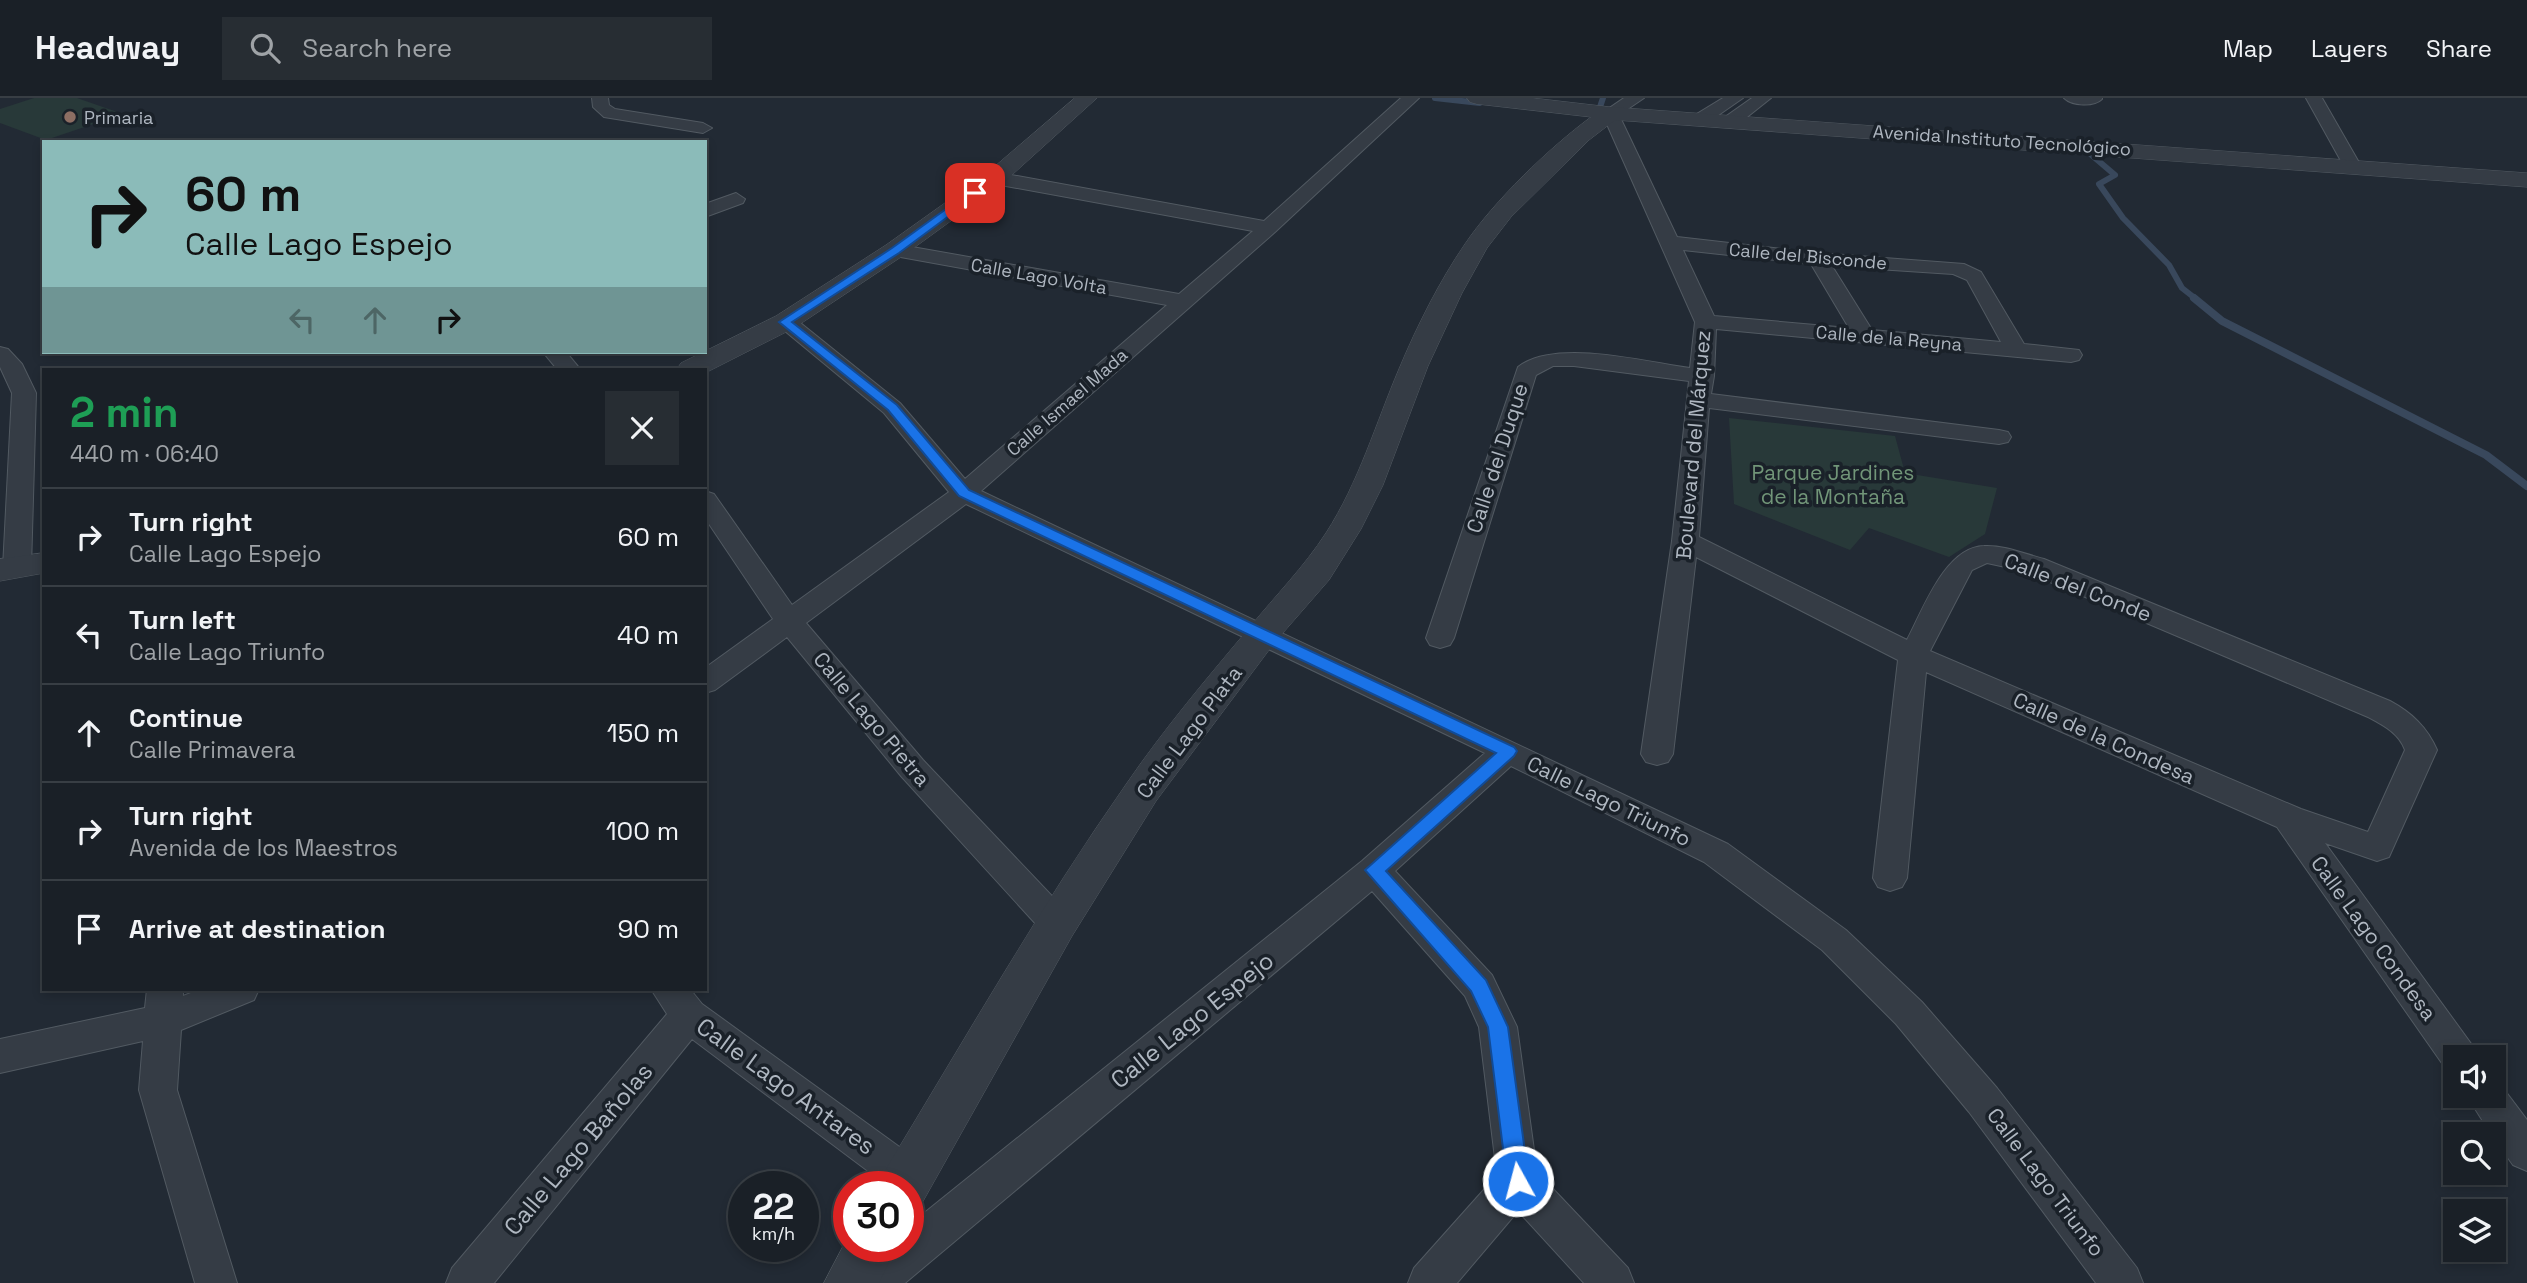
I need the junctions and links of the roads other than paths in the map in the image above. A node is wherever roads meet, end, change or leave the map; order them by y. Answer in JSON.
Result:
{"nodes":[{"id":1,"x":600,"y":98,"type":"edge"},
{"id":2,"x":1087,"y":98,"type":"edge"},
{"id":3,"x":1411,"y":98,"type":"edge"},
{"id":4,"x":1477,"y":98,"type":"edge"},
{"id":5,"x":1735,"y":98,"type":"edge"},
{"id":6,"x":1763,"y":98,"type":"edge"},
{"id":7,"x":2072,"y":98,"type":"edge"},
{"id":8,"x":2314,"y":98,"type":"edge"},
{"id":9,"x":2094,"y":99,"type":"edge"},
{"id":10,"x":1551,"y":103,"type":"edge"},
{"id":11,"x":1623,"y":105,"type":"edge"},
{"id":12,"x":1701,"y":118,"type":"junction"},
{"id":13,"x":1731,"y":121,"type":"junction"},
{"id":14,"x":703,"y":128,"type":"dead end"},
{"id":15,"x":2352,"y":166,"type":"junction"},
{"id":16,"x":995,"y":178,"type":"junction"},
{"id":17,"x":2527,"y":180,"type":"edge"},
{"id":18,"x":736,"y":199,"type":"dead end"},
{"id":19,"x":707,"y":210,"type":"edge"},
{"id":20,"x":1268,"y":228,"type":"junction"},
{"id":21,"x":1667,"y":243,"type":"junction"},
{"id":22,"x":895,"y":250,"type":"junction"},
{"id":23,"x":1818,"y":259,"type":"junction"},
{"id":24,"x":1182,"y":301,"type":"junction"},
{"id":25,"x":785,"y":322,"type":"junction"},
{"id":26,"x":1706,"y":322,"type":"junction"},
{"id":27,"x":1864,"y":336,"type":"junction"},
{"id":28,"x":2016,"y":350,"type":"junction"},
{"id":29,"x":0,"y":354,"type":"edge"},
{"id":30,"x":556,"y":354,"type":"edge"},
{"id":31,"x":2071,"y":355,"type":"dead end"},
{"id":32,"x":568,"y":368,"type":"edge"},
{"id":33,"x":693,"y":368,"type":"edge"},
{"id":34,"x":1701,"y":388,"type":"junction"},
{"id":35,"x":1999,"y":437,"type":"dead end"},
{"id":36,"x":964,"y":493,"type":"junction"},
{"id":37,"x":707,"y":502,"type":"edge"},
{"id":38,"x":1685,"y":541,"type":"junction"},
{"id":39,"x":20,"y":567,"type":"edge"},
{"id":40,"x":789,"y":621,"type":"junction"},
{"id":41,"x":1263,"y":634,"type":"junction"},
{"id":42,"x":1440,"y":638,"type":"dead end"},
{"id":43,"x":1913,"y":655,"type":"junction"},
{"id":44,"x":707,"y":682,"type":"edge"},
{"id":45,"x":2379,"y":709,"type":"joint"},
{"id":46,"x":1508,"y":751,"type":"junction"},
{"id":47,"x":1657,"y":754,"type":"dead end"},
{"id":48,"x":2289,"y":818,"type":"junction"},
{"id":49,"x":1374,"y":870,"type":"junction"},
{"id":50,"x":1890,"y":878,"type":"dead end"},
{"id":51,"x":1057,"y":924,"type":"junction"},
{"id":52,"x":231,"y":991,"type":"edge"},
{"id":53,"x":679,"y":1002,"type":"edge"},
{"id":54,"x":164,"y":1004,"type":"edge"},
{"id":55,"x":2450,"y":1045,"type":"edge"},
{"id":56,"x":0,"y":1056,"type":"edge"},
{"id":57,"x":2495,"y":1108,"type":"edge"},
{"id":58,"x":2527,"y":1152,"type":"edge"},
{"id":59,"x":892,"y":1171,"type":"edge"},
{"id":60,"x":912,"y":1171,"type":"edge"},
{"id":61,"x":1518,"y":1181,"type":"junction"},
{"id":62,"x":862,"y":1262,"type":"edge"},
{"id":63,"x":216,"y":1283,"type":"edge"},
{"id":64,"x":467,"y":1283,"type":"edge"},
{"id":65,"x":850,"y":1283,"type":"edge"},
{"id":66,"x":872,"y":1283,"type":"edge"},
{"id":67,"x":1429,"y":1283,"type":"edge"},
{"id":68,"x":1614,"y":1283,"type":"edge"},
{"id":69,"x":2122,"y":1283,"type":"edge"}],
"edges":[{"from":1,"to":14,"type":"street"},
{"from":2,"to":16,"type":"street"},
{"from":3,"to":20,"type":"street","name":"Calle Ismael Mada"},
{"from":4,"to":10,"type":"street","name":"Avenida Instituto Tecnológico"},
{"from":5,"to":12,"type":"street"},
{"from":6,"to":13,"type":"street"},
{"from":7,"to":9,"type":"street"},
{"from":8,"to":15,"type":"street"},
{"from":10,"to":11,"type":"street","name":"Avenida Instituto Tecnológico"},
{"from":11,"to":12,"type":"street","name":"Avenida Instituto Tecnológico"},
{"from":11,"to":21,"type":"street","name":"Boulevard del Márquez"},
{"from":11,"to":41,"type":"street","name":"Calle Lago Plata"},
{"from":12,"to":13,"type":"street","name":"Avenida Instituto Tecnológico"},
{"from":13,"to":15,"type":"street","name":"Avenida Instituto Tecnológico"},
{"from":15,"to":17,"type":"street","name":"Avenida Instituto Tecnológico"},
{"from":16,"to":20,"type":"street"},
{"from":16,"to":22,"type":"street"},
{"from":18,"to":19,"type":"street"},
{"from":20,"to":24,"type":"street","name":"Calle Ismael Mada"},
{"from":21,"to":23,"type":"street","name":"Calle del Bisconde"},
{"from":21,"to":26,"type":"street","name":"Boulevard del Márquez"},
{"from":22,"to":24,"type":"street","name":"Calle Lago Volta"},
{"from":22,"to":25,"type":"street"},
{"from":23,"to":27,"type":"street"},
{"from":23,"to":28,"type":"street","name":"Calle del Bisconde"},
{"from":24,"to":36,"type":"street","name":"Calle Ismael Mada"},
{"from":25,"to":33,"type":"street"},
{"from":25,"to":36,"type":"street"},
{"from":26,"to":27,"type":"street","name":"Calle de la Reyna"},
{"from":26,"to":34,"type":"street","name":"Boulevard del Márquez"},
{"from":27,"to":28,"type":"street","name":"Calle de la Reyna"},
{"from":28,"to":31,"type":"street","name":"Calle de la Reyna"},
{"from":29,"to":39,"type":"street"},
{"from":30,"to":32,"type":"street"},
{"from":34,"to":35,"type":"street","name":"Calle del Duque"},
{"from":34,"to":38,"type":"street","name":"Boulevard del Márquez"},
{"from":34,"to":42,"type":"street","name":"Calle del Duque"},
{"from":36,"to":40,"type":"street","name":"Calle Ismael Mada"},
{"from":36,"to":41,"type":"street","name":"Calle Lago Triunfo"},
{"from":37,"to":40,"type":"street","name":"Calle Lago Pietra"},
{"from":38,"to":43,"type":"street","name":"Calle de la Condesa"},
{"from":38,"to":47,"type":"street","name":"Boulevard del Márquez"},
{"from":40,"to":44,"type":"street","name":"Calle Ismael Mada"},
{"from":40,"to":51,"type":"street","name":"Calle Lago Pietra"},
{"from":41,"to":46,"type":"street","name":"Calle Lago Triunfo"},
{"from":41,"to":51,"type":"street","name":"Calle Lago Plata"},
{"from":43,"to":45,"type":"street","name":"Calle del Conde"},
{"from":43,"to":48,"type":"street","name":"Calle de la Condesa"},
{"from":43,"to":50,"type":"street","name":"Calle del Conde"},
{"from":45,"to":48,"type":"street","name":"Calle de la Condesa"},
{"from":46,"to":49,"type":"street","name":"Calle Lago Espejo"},
{"from":46,"to":69,"type":"street","name":"Calle Lago Triunfo"},
{"from":48,"to":55,"type":"street","name":"Calle Lago Condesa"},
{"from":49,"to":61,"type":"street"},
{"from":49,"to":66,"type":"street","name":"Calle Lago Espejo"},
{"from":51,"to":60,"type":"street","name":"Calle Lago Plata"},
{"from":52,"to":54,"type":"street"},
{"from":53,"to":59,"type":"street","name":"Calle Lago Antares"},
{"from":53,"to":64,"type":"street","name":"Calle Lago Bañolas"},
{"from":54,"to":56,"type":"street"},
{"from":54,"to":63,"type":"street"},
{"from":57,"to":58,"type":"street"},
{"from":61,"to":67,"type":"street"},
{"from":61,"to":68,"type":"street"},
{"from":62,"to":65,"type":"street"}]}
